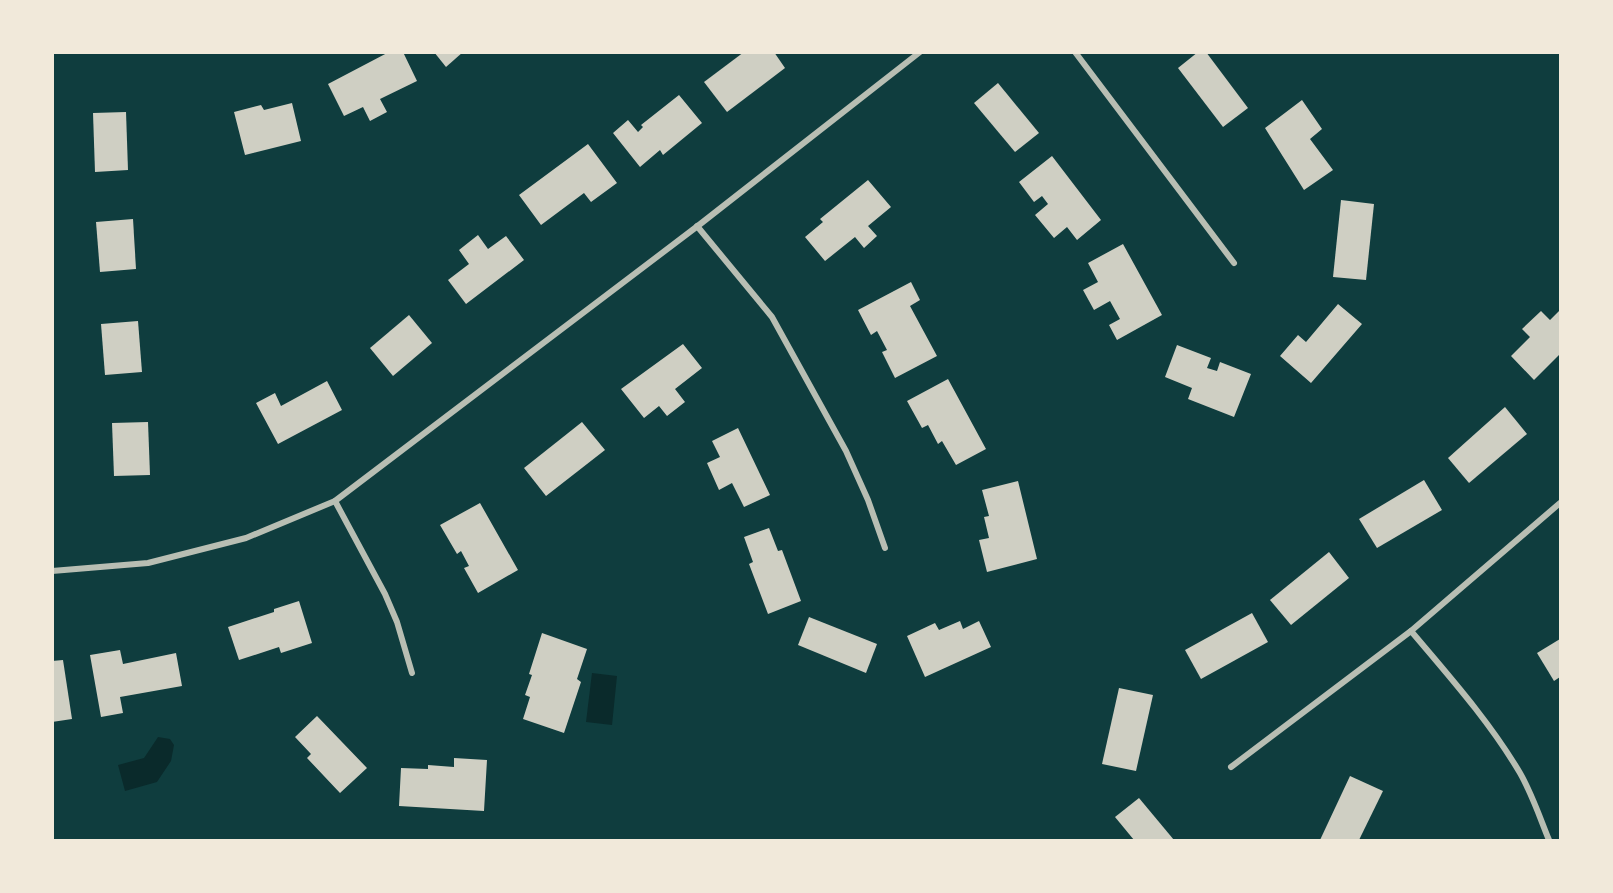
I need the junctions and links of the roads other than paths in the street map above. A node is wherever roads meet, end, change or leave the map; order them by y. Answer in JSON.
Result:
{"nodes":[{"id":1,"x":920,"y":52,"type":"edge"},
{"id":2,"x":1075,"y":52,"type":"edge"},
{"id":3,"x":697,"y":226,"type":"junction"},
{"id":4,"x":1234,"y":263,"type":"dead end"},
{"id":5,"x":335,"y":501,"type":"junction"},
{"id":6,"x":1560,"y":503,"type":"edge"},
{"id":7,"x":885,"y":548,"type":"dead end"},
{"id":8,"x":52,"y":571,"type":"edge"},
{"id":9,"x":1411,"y":631,"type":"junction"},
{"id":10,"x":412,"y":673,"type":"dead end"},
{"id":11,"x":1231,"y":767,"type":"dead end"},
{"id":12,"x":1549,"y":840,"type":"edge"}],
"edges":[{"from":1,"to":3,"type":"street"},
{"from":2,"to":4,"type":"street"},
{"from":3,"to":5,"type":"street"},
{"from":3,"to":7,"type":"street"},
{"from":5,"to":8,"type":"street"},
{"from":5,"to":10,"type":"street"},
{"from":6,"to":9,"type":"street"},
{"from":9,"to":11,"type":"street"},
{"from":9,"to":12,"type":"street"}]}
